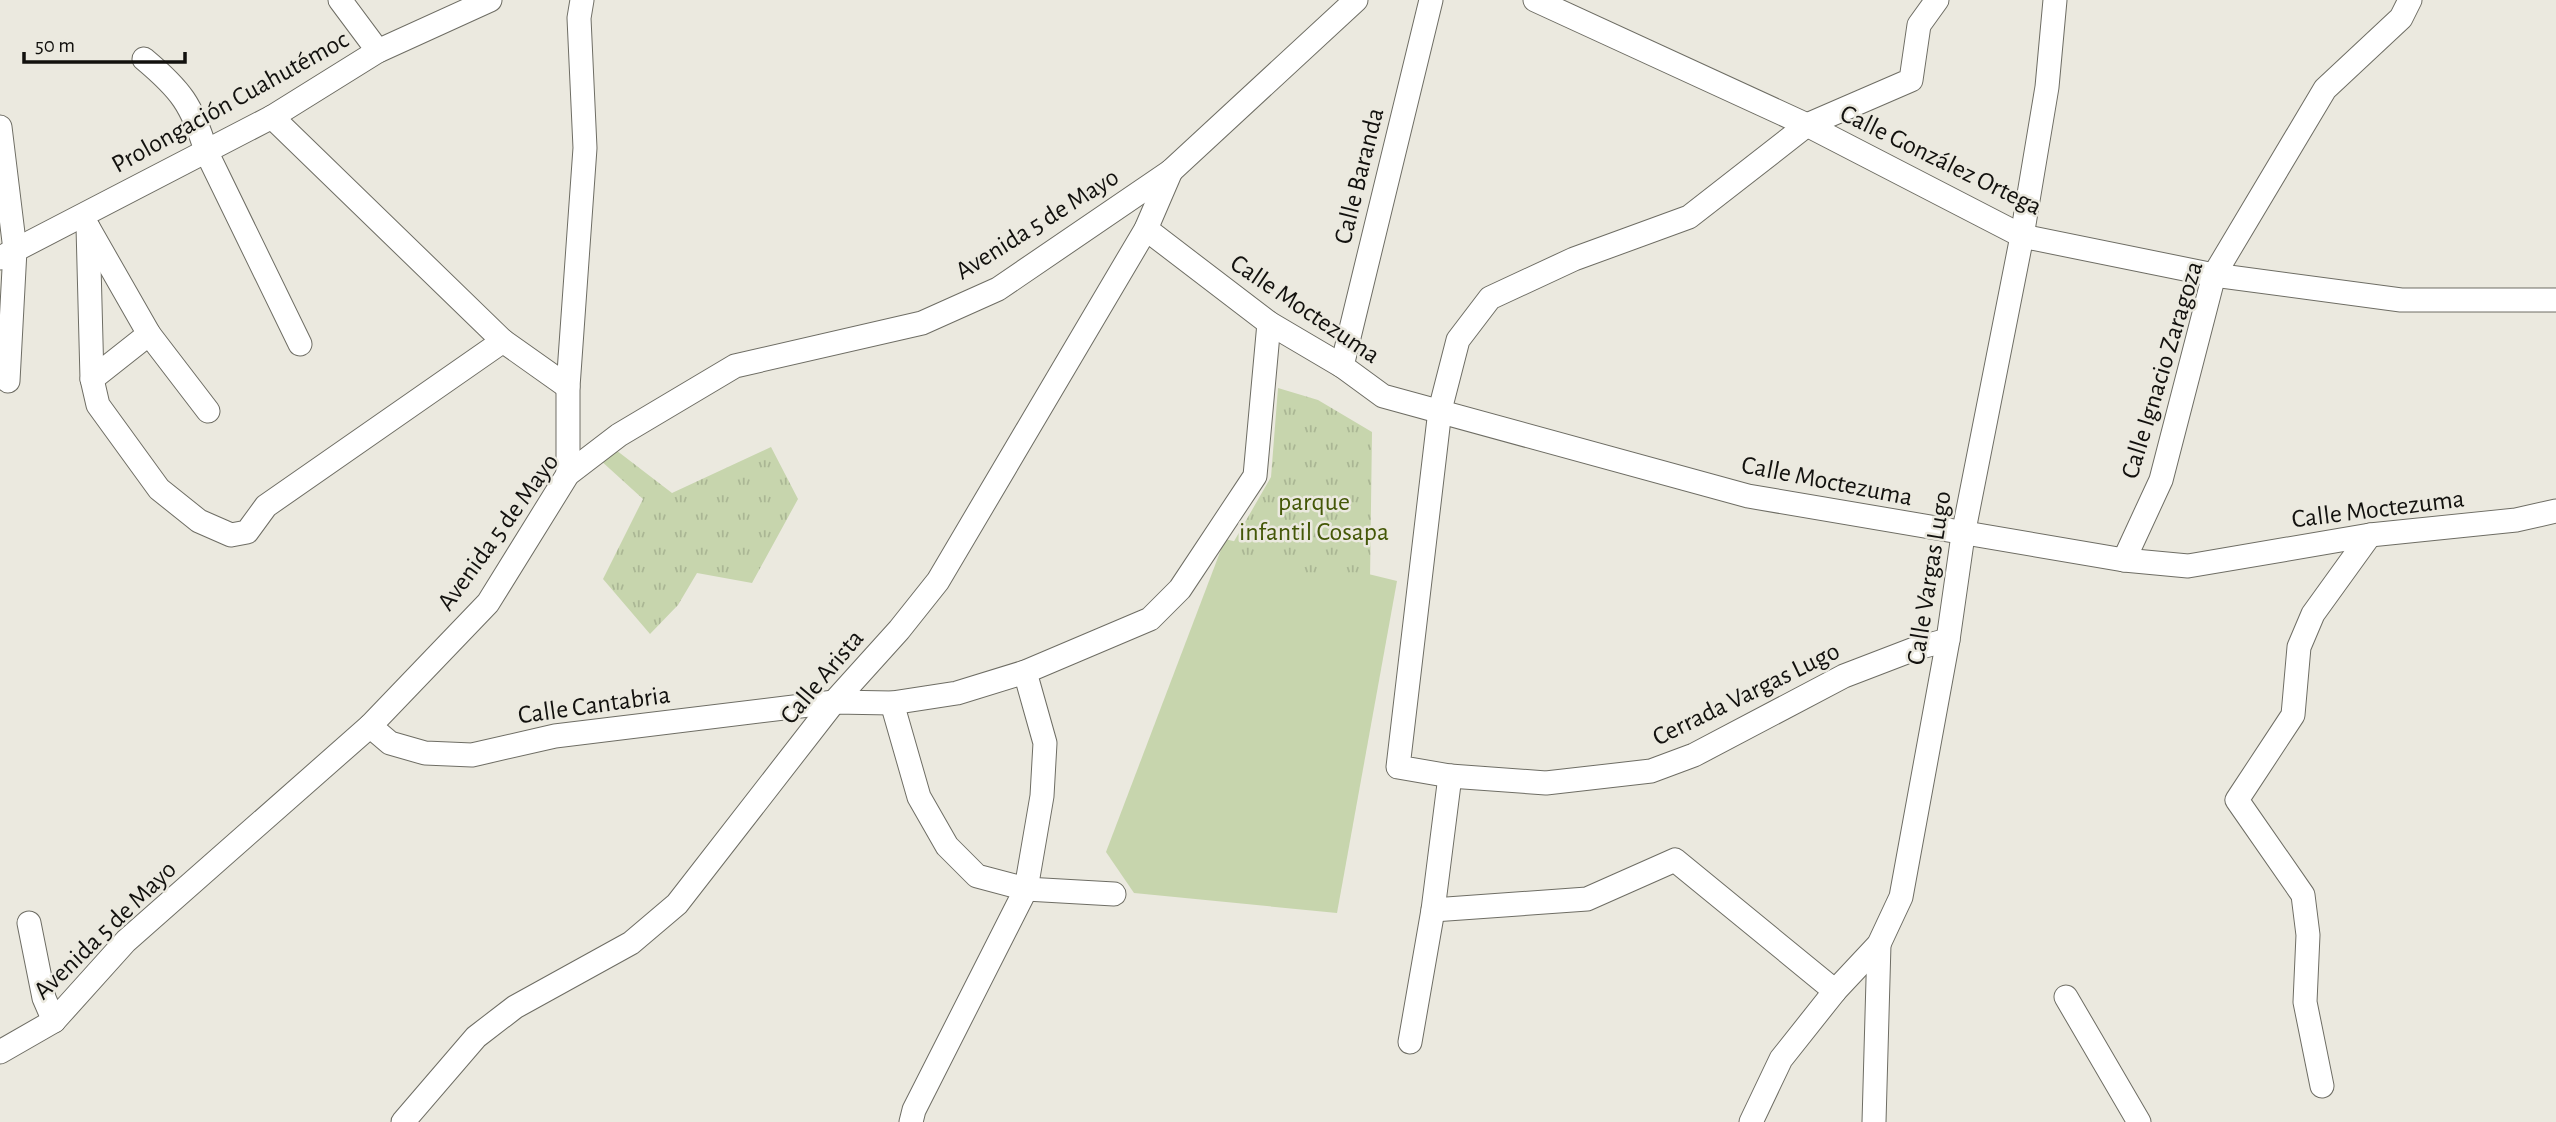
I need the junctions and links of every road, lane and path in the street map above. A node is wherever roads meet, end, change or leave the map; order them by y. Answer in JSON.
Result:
{"nodes":[{"id":1,"x":340,"y":0,"type":"edge"},
{"id":2,"x":490,"y":0,"type":"edge"},
{"id":3,"x":582,"y":0,"type":"edge"},
{"id":4,"x":1356,"y":0,"type":"edge"},
{"id":5,"x":1431,"y":0,"type":"edge"},
{"id":6,"x":1535,"y":0,"type":"edge"},
{"id":7,"x":1937,"y":0,"type":"edge"},
{"id":8,"x":2055,"y":0,"type":"edge"},
{"id":9,"x":2410,"y":0,"type":"edge"},
{"id":10,"x":378,"y":51,"type":"junction"},
{"id":11,"x":144,"y":59,"type":"dead end"},
{"id":12,"x":272,"y":117,"type":"junction"},
{"id":13,"x":1807,"y":125,"type":"junction"},
{"id":14,"x":0,"y":127,"type":"edge"},
{"id":15,"x":206,"y":151,"type":"junction"},
{"id":16,"x":1171,"y":171,"type":"junction"},
{"id":17,"x":85,"y":222,"type":"junction"},
{"id":18,"x":1146,"y":229,"type":"junction"},
{"id":19,"x":2022,"y":236,"type":"junction"},
{"id":20,"x":7,"y":254,"type":"edge"},
{"id":21,"x":2214,"y":275,"type":"junction"},
{"id":22,"x":2556,"y":300,"type":"edge"},
{"id":23,"x":1269,"y":323,"type":"junction"},
{"id":24,"x":149,"y":334,"type":"junction"},
{"id":25,"x":503,"y":341,"type":"junction"},
{"id":26,"x":300,"y":344,"type":"dead end"},
{"id":27,"x":1342,"y":366,"type":"junction"},
{"id":28,"x":92,"y":379,"type":"junction"},
{"id":29,"x":8,"y":381,"type":"dead end"},
{"id":30,"x":568,"y":387,"type":"junction"},
{"id":31,"x":1440,"y":410,"type":"junction"},
{"id":32,"x":208,"y":411,"type":"dead end"},
{"id":33,"x":568,"y":474,"type":"junction"},
{"id":34,"x":2556,"y":511,"type":"edge"},
{"id":35,"x":1963,"y":535,"type":"junction"},
{"id":36,"x":2370,"y":535,"type":"junction"},
{"id":37,"x":2124,"y":560,"type":"junction"},
{"id":38,"x":1948,"y":640,"type":"junction"},
{"id":39,"x":1025,"y":673,"type":"junction"},
{"id":40,"x":834,"y":702,"type":"junction"},
{"id":41,"x":892,"y":703,"type":"junction"},
{"id":42,"x":370,"y":726,"type":"junction"},
{"id":43,"x":1450,"y":776,"type":"junction"},
{"id":44,"x":1026,"y":889,"type":"junction"},
{"id":45,"x":1114,"y":894,"type":"dead end"},
{"id":46,"x":1433,"y":910,"type":"junction"},
{"id":47,"x":29,"y":923,"type":"dead end"},
{"id":48,"x":1878,"y":944,"type":"junction"},
{"id":49,"x":1835,"y":991,"type":"junction"},
{"id":50,"x":2066,"y":997,"type":"dead end"},
{"id":51,"x":54,"y":1021,"type":"junction"},
{"id":52,"x":1410,"y":1042,"type":"dead end"},
{"id":53,"x":0,"y":1052,"type":"edge"},
{"id":54,"x":2322,"y":1086,"type":"dead end"},
{"id":55,"x":403,"y":1122,"type":"edge"},
{"id":56,"x":911,"y":1122,"type":"edge"},
{"id":57,"x":1751,"y":1122,"type":"edge"},
{"id":58,"x":1874,"y":1122,"type":"edge"},
{"id":59,"x":2138,"y":1122,"type":"edge"}],
"edges":[{"from":1,"to":10,"type":"street"},
{"from":2,"to":10,"type":"street","name":"Prolongación Cuahutémoc"},
{"from":3,"to":30,"type":"street"},
{"from":4,"to":16,"type":"street","name":"Avenida 5 de Mayo"},
{"from":5,"to":27,"type":"street","name":"Calle Baranda"},
{"from":6,"to":13,"type":"street","name":"Calle González Ortega"},
{"from":7,"to":13,"type":"street"},
{"from":8,"to":19,"type":"street","name":"Calle Vargas Lugo"},
{"from":9,"to":21,"type":"street","name":"Calle Ignacio Zaragoza"},
{"from":10,"to":12,"type":"street","name":"Prolongación Cuahutémoc"},
{"from":11,"to":15,"type":"street"},
{"from":12,"to":15,"type":"street","name":"Prolongación Cuahutémoc"},
{"from":12,"to":25,"type":"street"},
{"from":13,"to":19,"type":"street","name":"Calle González Ortega"},
{"from":13,"to":31,"type":"street"},
{"from":14,"to":20,"type":"street"},
{"from":15,"to":17,"type":"street","name":"Prolongación Cuahutémoc"},
{"from":15,"to":26,"type":"street"},
{"from":16,"to":18,"type":"street","name":"Calle Arista"},
{"from":16,"to":33,"type":"street","name":"Avenida 5 de Mayo"},
{"from":17,"to":20,"type":"street","name":"Prolongación Cuahutémoc"},
{"from":17,"to":24,"type":"street"},
{"from":17,"to":28,"type":"street"},
{"from":18,"to":23,"type":"street","name":"Calle Moctezuma"},
{"from":18,"to":40,"type":"street","name":"Calle Arista"},
{"from":19,"to":21,"type":"street","name":"Calle González Ortega"},
{"from":19,"to":35,"type":"street","name":"Calle Vargas Lugo"},
{"from":20,"to":29,"type":"street"},
{"from":21,"to":22,"type":"street","name":"Calle González Ortega"},
{"from":21,"to":37,"type":"street","name":"Calle Ignacio Zaragoza"},
{"from":23,"to":27,"type":"street","name":"Calle Moctezuma"},
{"from":23,"to":39,"type":"street","name":"Calle Cantabria"},
{"from":24,"to":28,"type":"street"},
{"from":24,"to":32,"type":"street"},
{"from":25,"to":28,"type":"street"},
{"from":25,"to":30,"type":"street"},
{"from":27,"to":31,"type":"street","name":"Calle Moctezuma"},
{"from":30,"to":33,"type":"street"},
{"from":31,"to":35,"type":"street","name":"Calle Moctezuma"},
{"from":31,"to":43,"type":"street","name":"Cerrada Vargas Lugo"},
{"from":33,"to":42,"type":"street","name":"Avenida 5 de Mayo"},
{"from":34,"to":36,"type":"street","name":"Calle Moctezuma"},
{"from":35,"to":37,"type":"street","name":"Calle Moctezuma"},
{"from":35,"to":38,"type":"street","name":"Calle Vargas Lugo"},
{"from":36,"to":37,"type":"street","name":"Calle Moctezuma"},
{"from":36,"to":54,"type":"street"},
{"from":38,"to":43,"type":"street","name":"Cerrada Vargas Lugo"},
{"from":38,"to":48,"type":"street","name":"Calle Vargas Lugo"},
{"from":39,"to":41,"type":"street","name":"Calle Cantabria"},
{"from":39,"to":44,"type":"street"},
{"from":40,"to":41,"type":"street","name":"Calle Cantabria"},
{"from":40,"to":42,"type":"street","name":"Calle Cantabria"},
{"from":40,"to":55,"type":"street","name":"Calle Arista"},
{"from":41,"to":44,"type":"street"},
{"from":42,"to":51,"type":"street","name":"Avenida 5 de Mayo"},
{"from":43,"to":46,"type":"street"},
{"from":44,"to":45,"type":"street"},
{"from":44,"to":56,"type":"street"},
{"from":46,"to":49,"type":"street"},
{"from":46,"to":52,"type":"street"},
{"from":47,"to":51,"type":"street"},
{"from":48,"to":49,"type":"street","name":"Calle Vargas Lugo"},
{"from":48,"to":58,"type":"street"},
{"from":49,"to":57,"type":"street","name":"Calle Vargas Lugo"},
{"from":50,"to":59,"type":"street"},
{"from":51,"to":53,"type":"street","name":"Avenida 5 de Mayo"}]}
